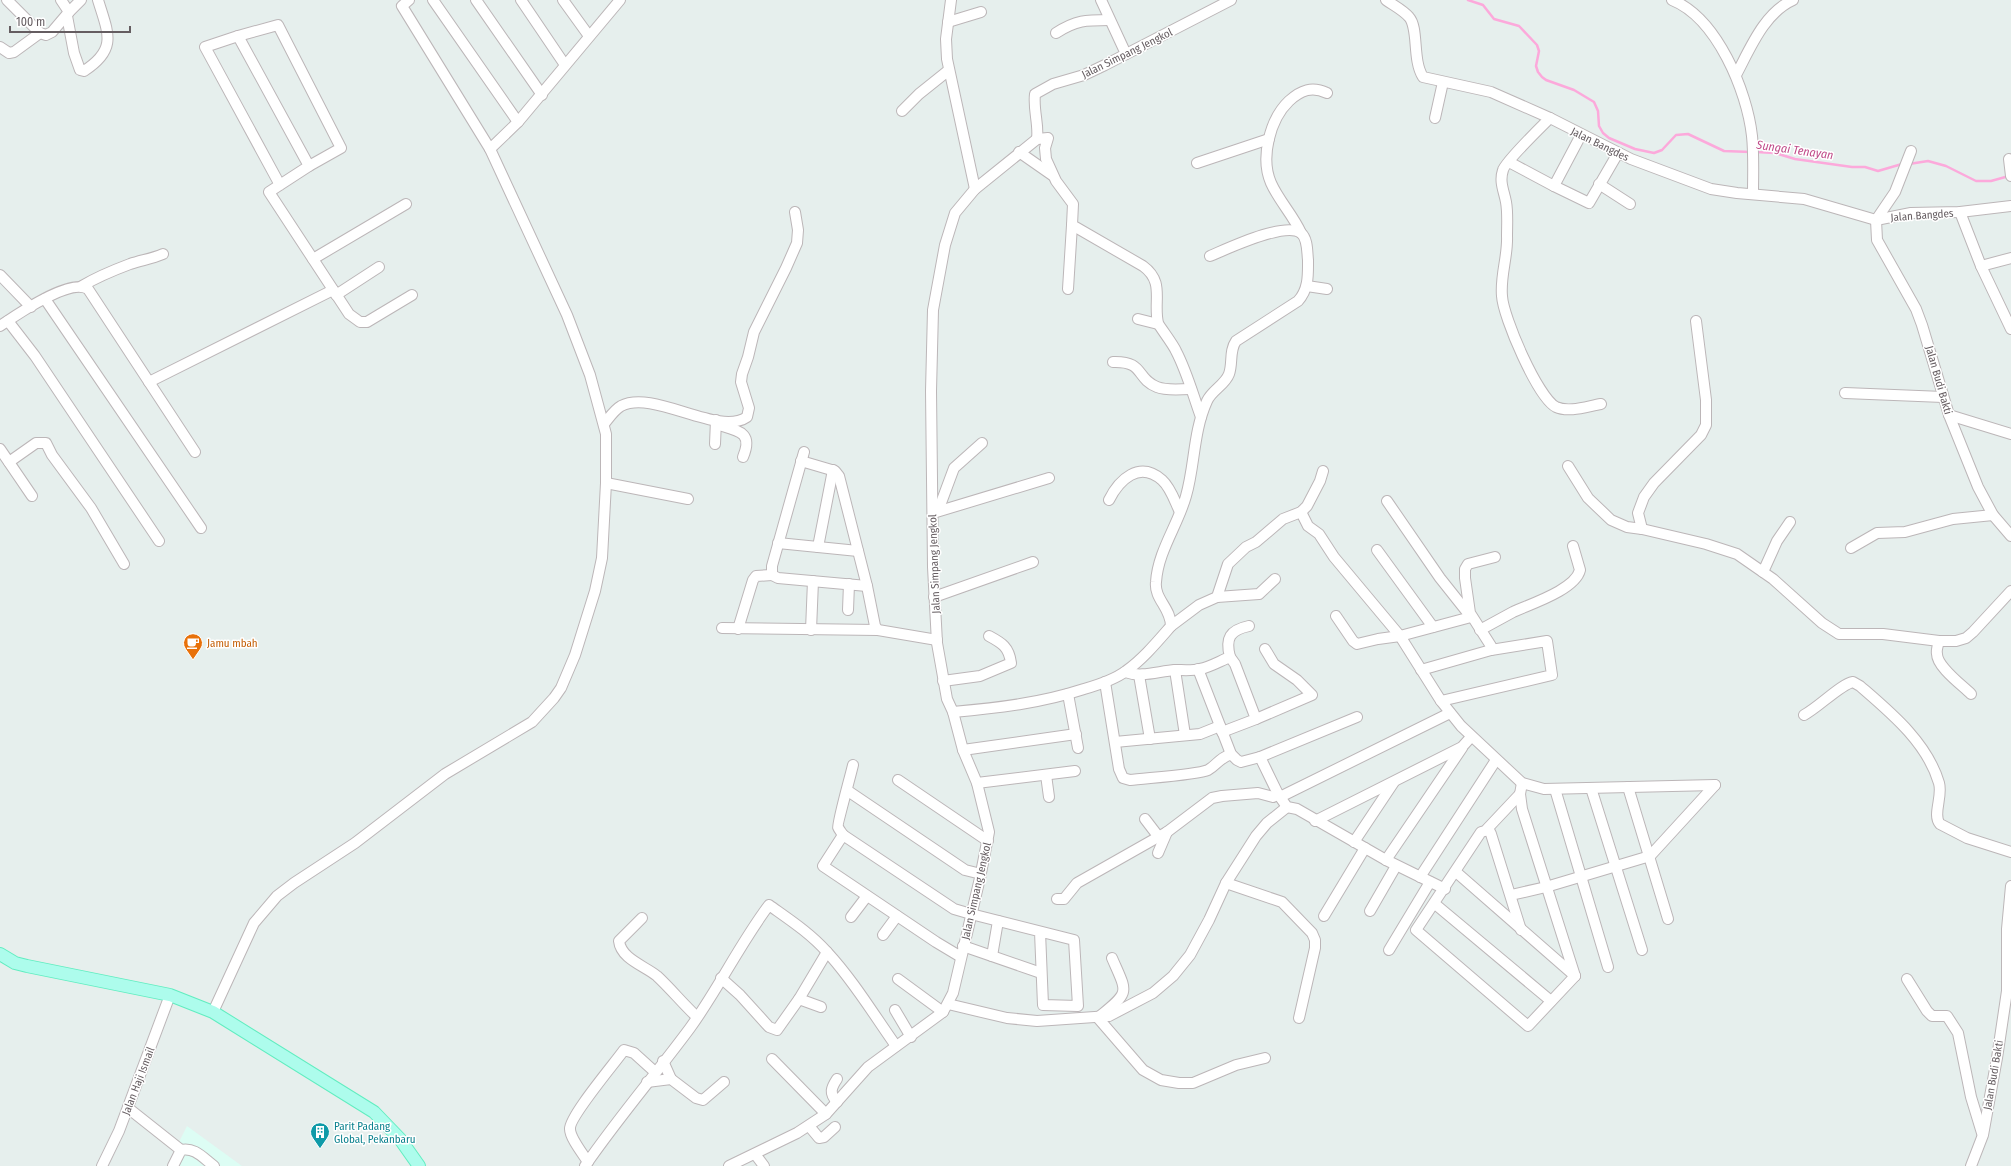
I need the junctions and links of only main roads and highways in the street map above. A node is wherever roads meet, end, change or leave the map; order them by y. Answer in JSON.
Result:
{"nodes":[{"id":1,"x":0,"y":954,"type":"edge"},
{"id":2,"x":419,"y":1166,"type":"edge"}],
"edges":[{"from":1,"to":2,"type":"main road"}]}
